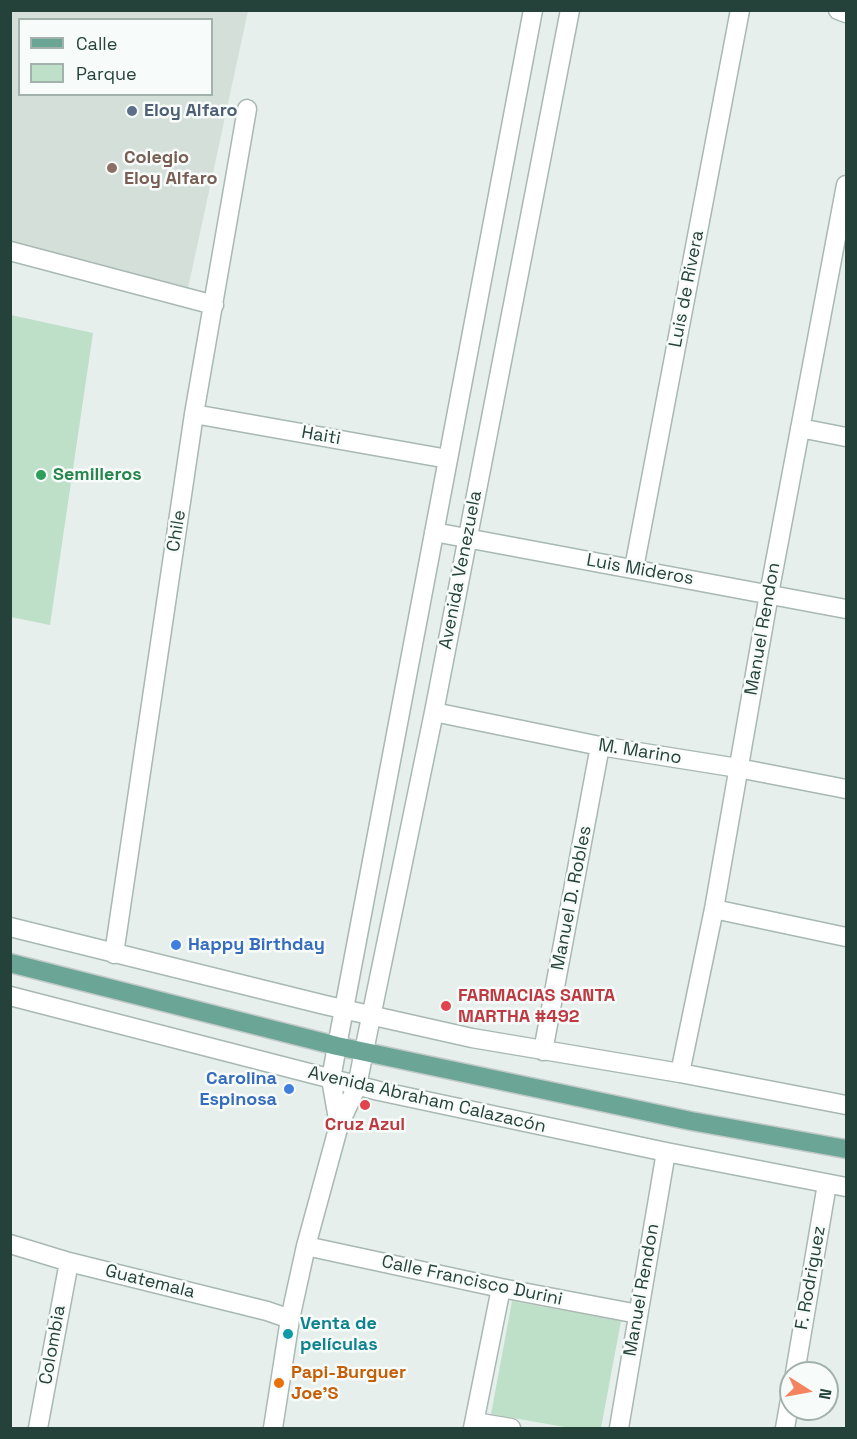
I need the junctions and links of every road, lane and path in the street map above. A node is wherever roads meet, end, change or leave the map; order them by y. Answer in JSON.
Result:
{"nodes":[{"id":1,"x":533,"y":10,"type":"edge"},
{"id":2,"x":570,"y":10,"type":"edge"},
{"id":3,"x":740,"y":10,"type":"edge"},
{"id":4,"x":838,"y":10,"type":"edge"},
{"id":5,"x":846,"y":13,"type":"edge"},
{"id":6,"x":247,"y":109,"type":"dead end"},
{"id":7,"x":846,"y":185,"type":"edge"},
{"id":8,"x":10,"y":251,"type":"edge"},
{"id":9,"x":214,"y":305,"type":"junction"},
{"id":10,"x":194,"y":414,"type":"junction"},
{"id":11,"x":800,"y":428,"type":"junction"},
{"id":12,"x":846,"y":436,"type":"edge"},
{"id":13,"x":448,"y":459,"type":"junction"},
{"id":14,"x":434,"y":532,"type":"junction"},
{"id":15,"x":466,"y":538,"type":"junction"},
{"id":16,"x":634,"y":568,"type":"junction"},
{"id":17,"x":769,"y":594,"type":"junction"},
{"id":18,"x":846,"y":609,"type":"edge"},
{"id":19,"x":434,"y":712,"type":"junction"},
{"id":20,"x":600,"y":746,"type":"junction"},
{"id":21,"x":738,"y":768,"type":"junction"},
{"id":22,"x":846,"y":789,"type":"edge"},
{"id":23,"x":714,"y":909,"type":"junction"},
{"id":24,"x":10,"y":927,"type":"edge"},
{"id":25,"x":846,"y":937,"type":"edge"},
{"id":26,"x":114,"y":954,"type":"junction"},
{"id":27,"x":10,"y":963,"type":"edge"},
{"id":28,"x":10,"y":996,"type":"edge"},
{"id":29,"x":344,"y":1009,"type":"junction"},
{"id":30,"x":371,"y":1015,"type":"junction"},
{"id":31,"x":337,"y":1046,"type":"junction"},
{"id":32,"x":364,"y":1051,"type":"junction"},
{"id":33,"x":543,"y":1051,"type":"junction"},
{"id":34,"x":680,"y":1073,"type":"junction"},
{"id":35,"x":331,"y":1079,"type":"junction"},
{"id":36,"x":357,"y":1086,"type":"junction"},
{"id":37,"x":846,"y":1105,"type":"edge"},
{"id":38,"x":339,"y":1125,"type":"junction"},
{"id":39,"x":846,"y":1149,"type":"edge"},
{"id":40,"x":666,"y":1152,"type":"junction"},
{"id":41,"x":827,"y":1184,"type":"junction"},
{"id":42,"x":846,"y":1187,"type":"edge"},
{"id":43,"x":10,"y":1244,"type":"edge"},
{"id":44,"x":306,"y":1246,"type":"junction"},
{"id":45,"x":69,"y":1262,"type":"junction"},
{"id":46,"x":501,"y":1288,"type":"junction"},
{"id":47,"x":638,"y":1314,"type":"junction"},
{"id":48,"x":290,"y":1319,"type":"junction"},
{"id":49,"x":797,"y":1361,"type":"edge"},
{"id":50,"x":474,"y":1425,"type":"edge"},
{"id":51,"x":38,"y":1428,"type":"edge"},
{"id":52,"x":273,"y":1428,"type":"edge"},
{"id":53,"x":511,"y":1428,"type":"edge"},
{"id":54,"x":619,"y":1428,"type":"edge"}],
"edges":[{"from":1,"to":13,"type":"street","name":"Avenida Venezuela"},
{"from":2,"to":15,"type":"street","name":"Avenida Venezuela"},
{"from":3,"to":16,"type":"street","name":"Luis de Rivera"},
{"from":4,"to":5,"type":"street"},
{"from":6,"to":9,"type":"street","name":"Chile"},
{"from":7,"to":11,"type":"street","name":"Manuel Rendon"},
{"from":8,"to":9,"type":"street"},
{"from":9,"to":10,"type":"street","name":"Chile"},
{"from":10,"to":13,"type":"street","name":"Haiti"},
{"from":10,"to":26,"type":"street","name":"Chile"},
{"from":11,"to":12,"type":"street"},
{"from":11,"to":17,"type":"street","name":"Manuel Rendon"},
{"from":13,"to":14,"type":"street","name":"Avenida Venezuela"},
{"from":14,"to":15,"type":"street","name":"Luis Mideros"},
{"from":14,"to":29,"type":"street","name":"Avenida Venezuela"},
{"from":15,"to":16,"type":"street","name":"Luis Mideros"},
{"from":15,"to":19,"type":"street","name":"Avenida Venezuela"},
{"from":16,"to":17,"type":"street","name":"Luis Mideros"},
{"from":17,"to":18,"type":"street","name":"Luis Mideros"},
{"from":17,"to":21,"type":"street","name":"Manuel Rendon"},
{"from":19,"to":20,"type":"street","name":"M. Marino"},
{"from":19,"to":30,"type":"street","name":"Avenida Venezuela"},
{"from":20,"to":21,"type":"street","name":"M. Marino"},
{"from":20,"to":33,"type":"street","name":"Manuel D. Robles"},
{"from":21,"to":22,"type":"street","name":"M. Marino"},
{"from":21,"to":23,"type":"street","name":"Manuel Rendon"},
{"from":23,"to":25,"type":"street"},
{"from":23,"to":34,"type":"street","name":"Manuel Rendon"},
{"from":24,"to":26,"type":"street"},
{"from":26,"to":29,"type":"street"},
{"from":27,"to":31,"type":"main road","name":"Avenida Abraham Calazacón"},
{"from":28,"to":35,"type":"street","name":"Avenida Abraham Calazacón"},
{"from":29,"to":30,"type":"street"},
{"from":29,"to":31,"type":"street","name":"Avenida Venezuela"},
{"from":30,"to":32,"type":"street","name":"Avenida Venezuela"},
{"from":30,"to":33,"type":"street"},
{"from":31,"to":32,"type":"main road","name":"Avenida Abraham Calazacón"},
{"from":31,"to":35,"type":"street","name":"Avenida Venezuela"},
{"from":32,"to":36,"type":"street","name":"Avenida Venezuela"},
{"from":32,"to":39,"type":"main road","name":"Avenida Abraham Calazacón"},
{"from":33,"to":34,"type":"street"},
{"from":34,"to":37,"type":"street"},
{"from":35,"to":36,"type":"street","name":"Avenida Abraham Calazacón"},
{"from":35,"to":38,"type":"street","name":"Avenida Venezuela"},
{"from":36,"to":38,"type":"street","name":"Avenida Venezuela"},
{"from":36,"to":40,"type":"street","name":"Avenida Abraham Calazacón"},
{"from":38,"to":44,"type":"street","name":"Avenida Venezuela"},
{"from":40,"to":41,"type":"street","name":"Avenida Abraham Calazacón"},
{"from":40,"to":47,"type":"street","name":"Manuel Rendon"},
{"from":41,"to":42,"type":"street","name":"Avenida Abraham Calazacón"},
{"from":41,"to":49,"type":"street","name":"F. Rodriguez"},
{"from":43,"to":45,"type":"street","name":"Guatemala"},
{"from":44,"to":46,"type":"street","name":"Calle Francisco Durini"},
{"from":44,"to":48,"type":"street","name":"Avenida Venezuela"},
{"from":45,"to":48,"type":"street","name":"Guatemala"},
{"from":45,"to":51,"type":"street","name":"Colombia"},
{"from":46,"to":47,"type":"street","name":"Calle Francisco Durini"},
{"from":46,"to":50,"type":"street"},
{"from":47,"to":54,"type":"street","name":"Manuel Rendon"},
{"from":48,"to":52,"type":"street","name":"Avenida Venezuela"},
{"from":50,"to":53,"type":"street"}]}
